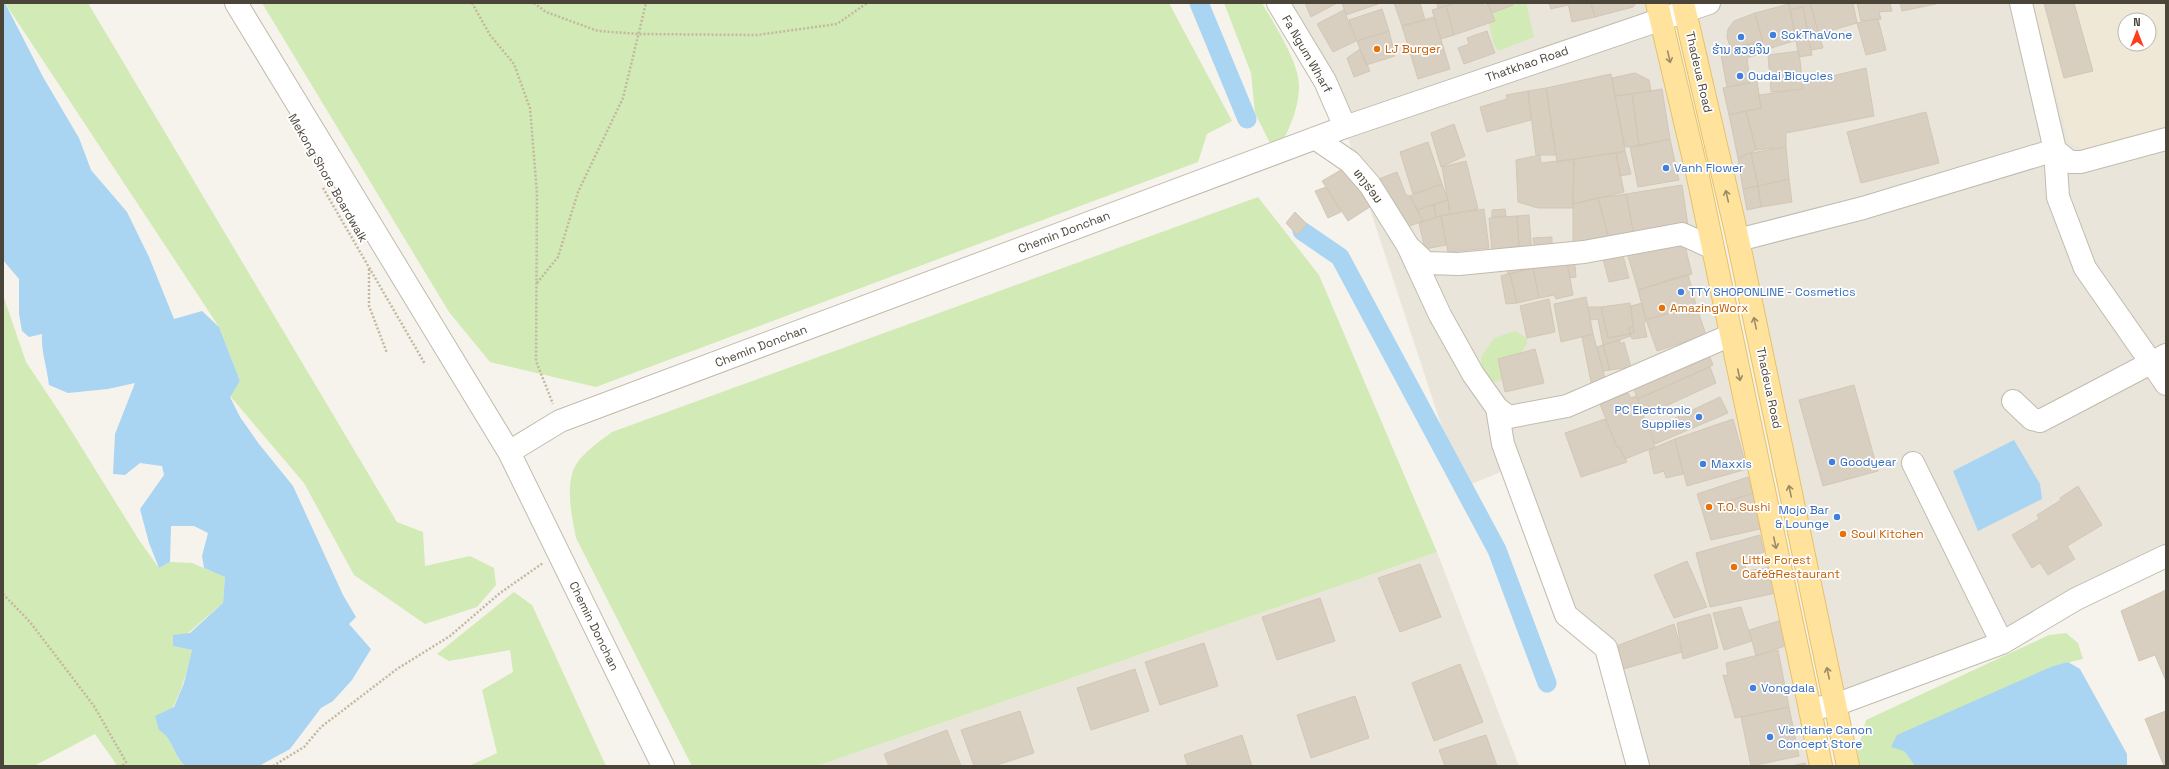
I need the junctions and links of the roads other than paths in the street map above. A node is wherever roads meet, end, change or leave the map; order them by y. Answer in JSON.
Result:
{"nodes":[{"id":1,"x":236,"y":3,"type":"edge"},
{"id":2,"x":1278,"y":3,"type":"edge"},
{"id":3,"x":1709,"y":3,"type":"edge"},
{"id":4,"x":2021,"y":3,"type":"edge"},
{"id":5,"x":1684,"y":7,"type":"edge"},
{"id":6,"x":1658,"y":11,"type":"edge"},
{"id":7,"x":1345,"y":127,"type":"junction"},
{"id":8,"x":1315,"y":138,"type":"junction"},
{"id":9,"x":2166,"y":138,"type":"edge"},
{"id":10,"x":2055,"y":150,"type":"junction"},
{"id":11,"x":1738,"y":240,"type":"junction"},
{"id":12,"x":1408,"y":246,"type":"junction"},
{"id":13,"x":1711,"y":247,"type":"junction"},
{"id":14,"x":1731,"y":335,"type":"junction"},
{"id":15,"x":2159,"y":359,"type":"edge"},
{"id":16,"x":2166,"y":384,"type":"edge"},
{"id":17,"x":2013,"y":402,"type":"dead end"},
{"id":18,"x":1497,"y":408,"type":"junction"},
{"id":19,"x":509,"y":452,"type":"junction"},
{"id":20,"x":1913,"y":463,"type":"dead end"},
{"id":21,"x":2166,"y":556,"type":"edge"},
{"id":22,"x":2002,"y":643,"type":"junction"},
{"id":23,"x":1835,"y":705,"type":"junction"},
{"id":24,"x":1810,"y":709,"type":"junction"},
{"id":25,"x":663,"y":766,"type":"edge"},
{"id":26,"x":1638,"y":766,"type":"edge"},
{"id":27,"x":1821,"y":766,"type":"edge"},
{"id":28,"x":1848,"y":766,"type":"edge"}],
"edges":[{"from":1,"to":19,"type":"street"},
{"from":2,"to":7,"type":"street","name":"Fa Ngum Wharf"},
{"from":3,"to":5,"type":"street","name":"Thatkhao Road"},
{"from":4,"to":10,"type":"street"},
{"from":5,"to":6,"type":"street","name":"Thatkhao Road"},
{"from":11,"to":5,"type":"main road","name":"Thadeua Road","one_way":true},
{"from":6,"to":7,"type":"street","name":"Thatkhao Road"},
{"from":6,"to":13,"type":"main road","one_way":true},
{"from":7,"to":8,"type":"street","name":"Chemin Donchan"},
{"from":8,"to":12,"type":"street","name":"ທາງຮ່ອມ"},
{"from":8,"to":19,"type":"street","name":"Chemin Donchan"},
{"from":9,"to":10,"type":"street"},
{"from":10,"to":11,"type":"street"},
{"from":10,"to":15,"type":"street"},
{"from":23,"to":11,"type":"main road","name":"Thadeua Road","one_way":true},
{"from":12,"to":13,"type":"street"},
{"from":12,"to":18,"type":"street"},
{"from":13,"to":14,"type":"main road"},
{"from":14,"to":18,"type":"street"},
{"from":14,"to":24,"type":"main road","one_way":true},
{"from":15,"to":16,"type":"street"},
{"from":15,"to":17,"type":"street"},
{"from":18,"to":26,"type":"street"},
{"from":19,"to":25,"type":"street","name":"Chemin Donchan"},
{"from":20,"to":22,"type":"street"},
{"from":21,"to":22,"type":"street"},
{"from":22,"to":23,"type":"street"},
{"from":23,"to":24,"type":"street"},
{"from":23,"to":28,"type":"main road","name":"Thadeua Road"},
{"from":24,"to":27,"type":"main road"}]}
